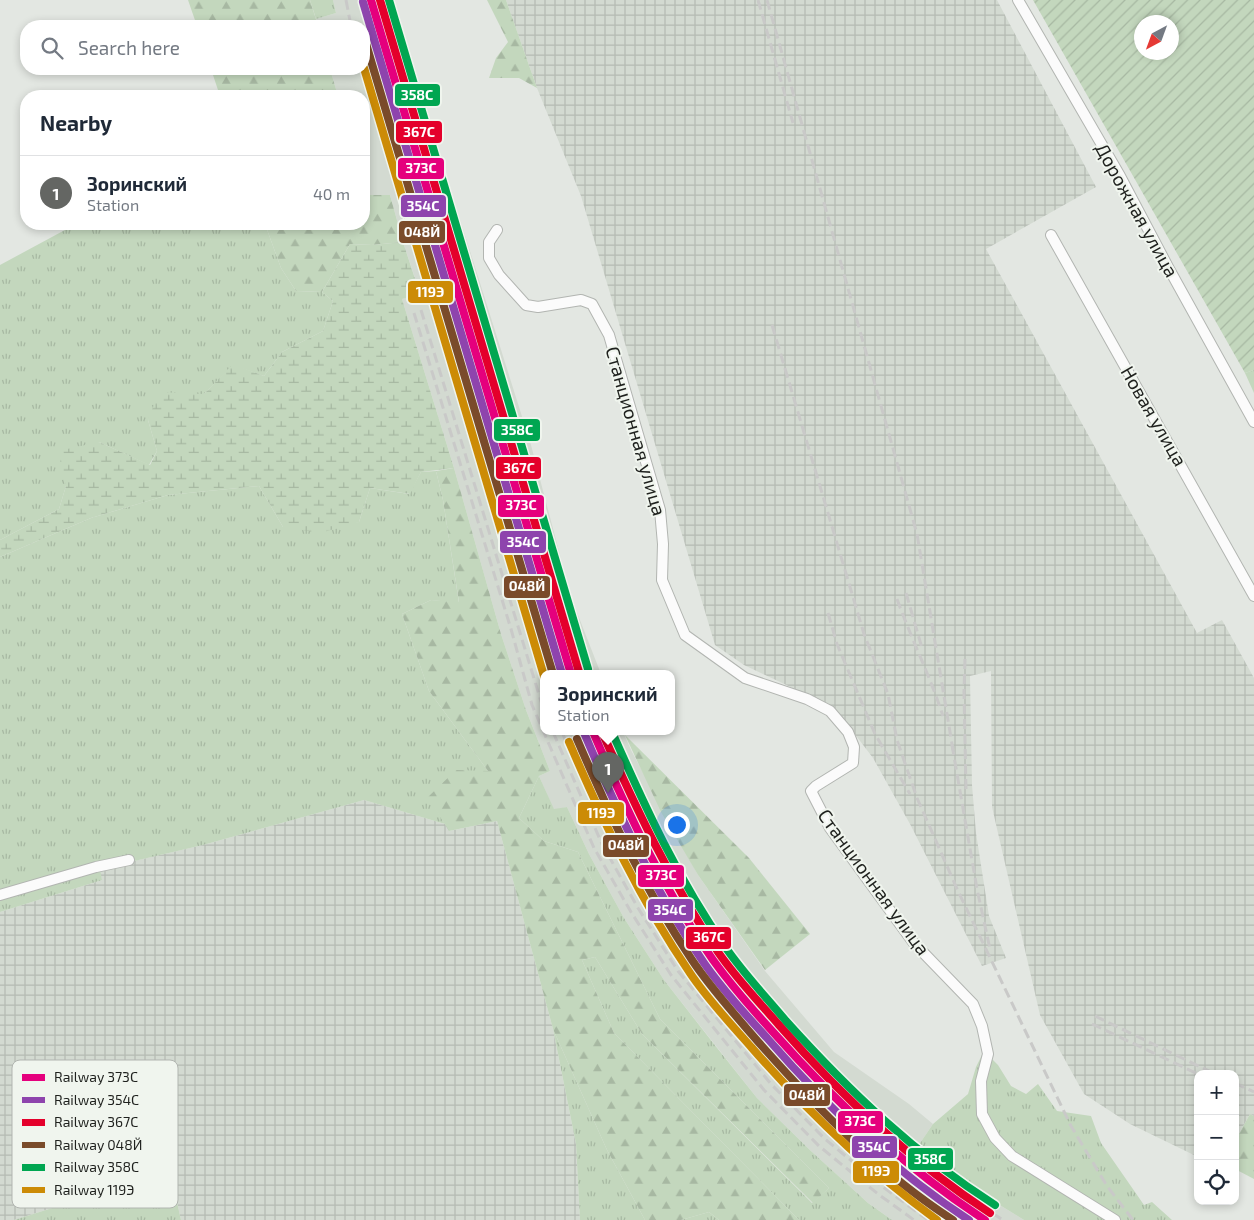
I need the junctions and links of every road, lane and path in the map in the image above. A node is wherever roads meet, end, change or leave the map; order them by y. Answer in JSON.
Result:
{"nodes":[{"id":1,"x":1018,"y":0,"type":"edge"},
{"id":2,"x":497,"y":230,"type":"dead end"},
{"id":3,"x":1051,"y":235,"type":"dead end"},
{"id":4,"x":1254,"y":422,"type":"edge"},
{"id":5,"x":1254,"y":596,"type":"edge"},
{"id":6,"x":129,"y":860,"type":"dead end"},
{"id":7,"x":0,"y":895,"type":"edge"},
{"id":8,"x":1115,"y":1220,"type":"edge"}],
"edges":[{"from":1,"to":4,"type":"street","name":"Дорожная улица"},
{"from":2,"to":8,"type":"street","name":"Станционная улица"},
{"from":3,"to":5,"type":"street","name":"Новая улица"},
{"from":6,"to":7,"type":"street"}]}
